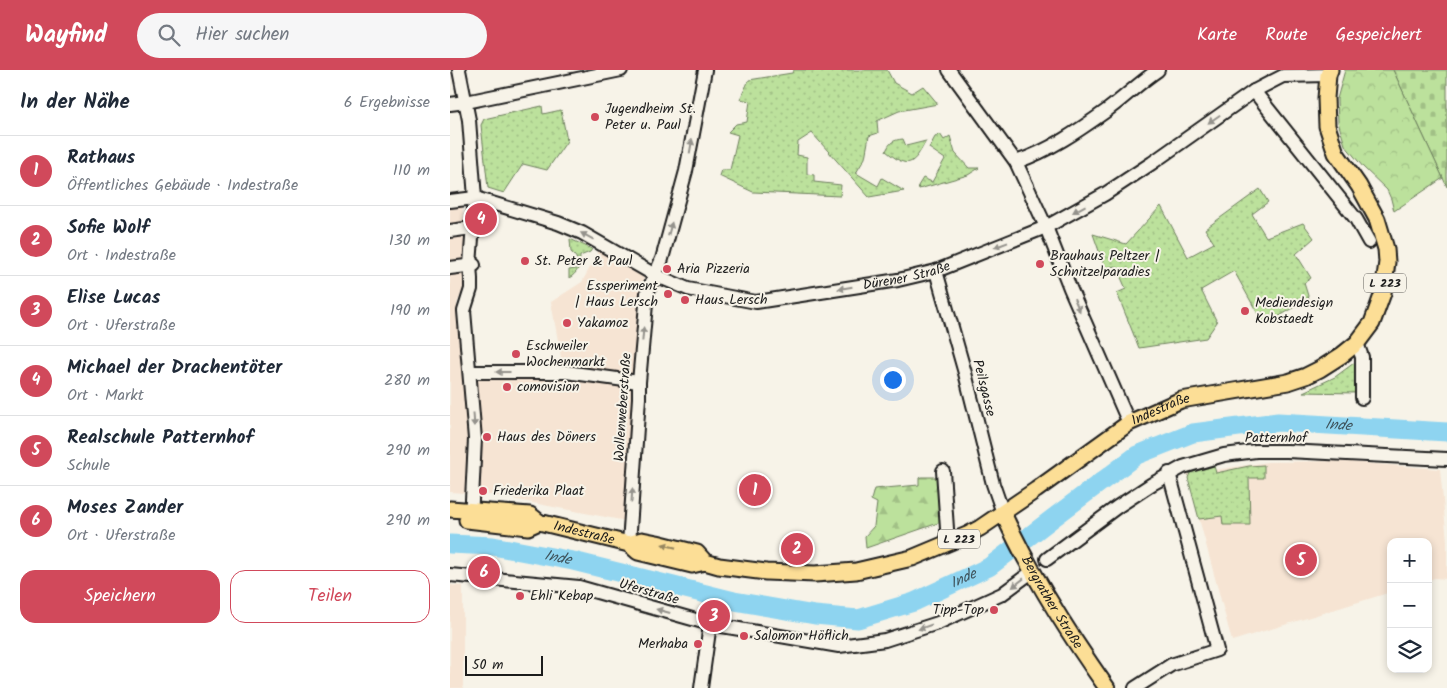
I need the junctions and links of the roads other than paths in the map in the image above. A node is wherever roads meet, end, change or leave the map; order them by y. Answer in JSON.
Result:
{"nodes":[{"id":1,"x":459,"y":70,"type":"edge"},
{"id":2,"x":621,"y":70,"type":"edge"},
{"id":3,"x":704,"y":70,"type":"edge"},
{"id":4,"x":949,"y":70,"type":"edge"},
{"id":5,"x":1158,"y":70,"type":"edge"},
{"id":6,"x":601,"y":72,"type":"edge"},
{"id":7,"x":1329,"y":73,"type":"edge"},
{"id":8,"x":1254,"y":91,"type":"junction"},
{"id":9,"x":466,"y":102,"type":"junction"},
{"id":10,"x":450,"y":104,"type":"edge"},
{"id":11,"x":1016,"y":162,"type":"junction"},
{"id":12,"x":475,"y":198,"type":"junction"},
{"id":13,"x":450,"y":201,"type":"edge"},
{"id":14,"x":1046,"y":227,"type":"junction"},
{"id":15,"x":472,"y":228,"type":"junction"},
{"id":16,"x":450,"y":231,"type":"edge"},
{"id":17,"x":1369,"y":242,"type":"dead end"},
{"id":18,"x":472,"y":265,"type":"junction"},
{"id":19,"x":450,"y":268,"type":"edge"},
{"id":20,"x":936,"y":270,"type":"junction"},
{"id":21,"x":654,"y":275,"type":"junction"},
{"id":22,"x":1357,"y":343,"type":"junction"},
{"id":23,"x":470,"y":372,"type":"junction"},
{"id":24,"x":639,"y":382,"type":"junction"},
{"id":25,"x":1362,"y":398,"type":"dead end"},
{"id":26,"x":1130,"y":424,"type":"junction"},
{"id":27,"x":1447,"y":459,"type":"edge"},
{"id":28,"x":944,"y":471,"type":"dead end"},
{"id":29,"x":1169,"y":473,"type":"junction"},
{"id":30,"x":450,"y":509,"type":"edge"},
{"id":31,"x":1003,"y":513,"type":"junction"},
{"id":32,"x":472,"y":515,"type":"junction"},
{"id":33,"x":450,"y":518,"type":"edge"},
{"id":34,"x":629,"y":544,"type":"junction"},
{"id":35,"x":948,"y":544,"type":"junction"},
{"id":36,"x":1047,"y":559,"type":"dead end"},
{"id":37,"x":1030,"y":566,"type":"junction"},
{"id":38,"x":450,"y":575,"type":"edge"},
{"id":39,"x":710,"y":624,"type":"junction"},
{"id":40,"x":701,"y":688,"type":"edge"},
{"id":41,"x":1107,"y":688,"type":"edge"},
{"id":42,"x":1135,"y":688,"type":"edge"}],
"edges":[{"from":1,"to":9,"type":"street"},
{"from":2,"to":6,"type":"street"},
{"from":21,"to":3,"type":"street","name":"Wollenweberstraße","one_way":true},
{"from":4,"to":11,"type":"street"},
{"from":5,"to":11,"type":"street"},
{"from":6,"to":9,"type":"street"},
{"from":7,"to":8,"type":"street","name":"Dürener Straße"},
{"from":7,"to":22,"type":"main road","name":"Indestraße","number":"L 223"},
{"from":8,"to":14,"type":"street","name":"Dürener Straße","one_way":true},
{"from":8,"to":17,"type":"street"},
{"from":9,"to":10,"type":"street"},
{"from":9,"to":12,"type":"street"},
{"from":11,"to":14,"type":"street"},
{"from":12,"to":13,"type":"street","name":"Dürener Straße"},
{"from":12,"to":15,"type":"street"},
{"from":21,"to":12,"type":"street","name":"Dürener Straße","one_way":true},
{"from":14,"to":20,"type":"street","name":"Dürener Straße","one_way":true},
{"from":14,"to":26,"type":"street","one_way":true},
{"from":15,"to":16,"type":"street"},
{"from":15,"to":18,"type":"street"},
{"from":18,"to":19,"type":"street"},
{"from":18,"to":23,"type":"street"},
{"from":20,"to":21,"type":"street","name":"Dürener Straße","one_way":true},
{"from":20,"to":31,"type":"street","name":"Peilsgasse"},
{"from":24,"to":21,"type":"street","name":"Wollenweberstraße","one_way":true},
{"from":22,"to":25,"type":"street"},
{"from":22,"to":26,"type":"main road","name":"Indestraße","number":"L 223"},
{"from":24,"to":23,"type":"street","one_way":true},
{"from":23,"to":32,"type":"street","one_way":true},
{"from":34,"to":24,"type":"street","name":"Wollenweberstraße","one_way":true},
{"from":26,"to":31,"type":"main road","name":"Indestraße","number":"L 223"},
{"from":27,"to":29,"type":"street","name":"Patternhof"},
{"from":28,"to":35,"type":"street"},
{"from":29,"to":36,"type":"street","name":"Patternhof"},
{"from":29,"to":42,"type":"street"},
{"from":30,"to":32,"type":"main road","name":"Indestraße","number":"L 223"},
{"from":31,"to":35,"type":"main road","name":"Indestraße","number":"L 223"},
{"from":31,"to":37,"type":"main road","name":"Bergrather Straße"},
{"from":32,"to":33,"type":"main road","name":"Indestraße","number":"L 223"},
{"from":32,"to":34,"type":"main road","name":"Indestraße","number":"L 223"},
{"from":34,"to":35,"type":"main road","name":"Indestraße","number":"L 223"},
{"from":37,"to":39,"type":"street","name":"Uferstraße","one_way":true},
{"from":37,"to":41,"type":"main road","name":"Bergrather Straße"},
{"from":39,"to":38,"type":"street","name":"Uferstraße","one_way":true},
{"from":39,"to":40,"type":"street"}]}
